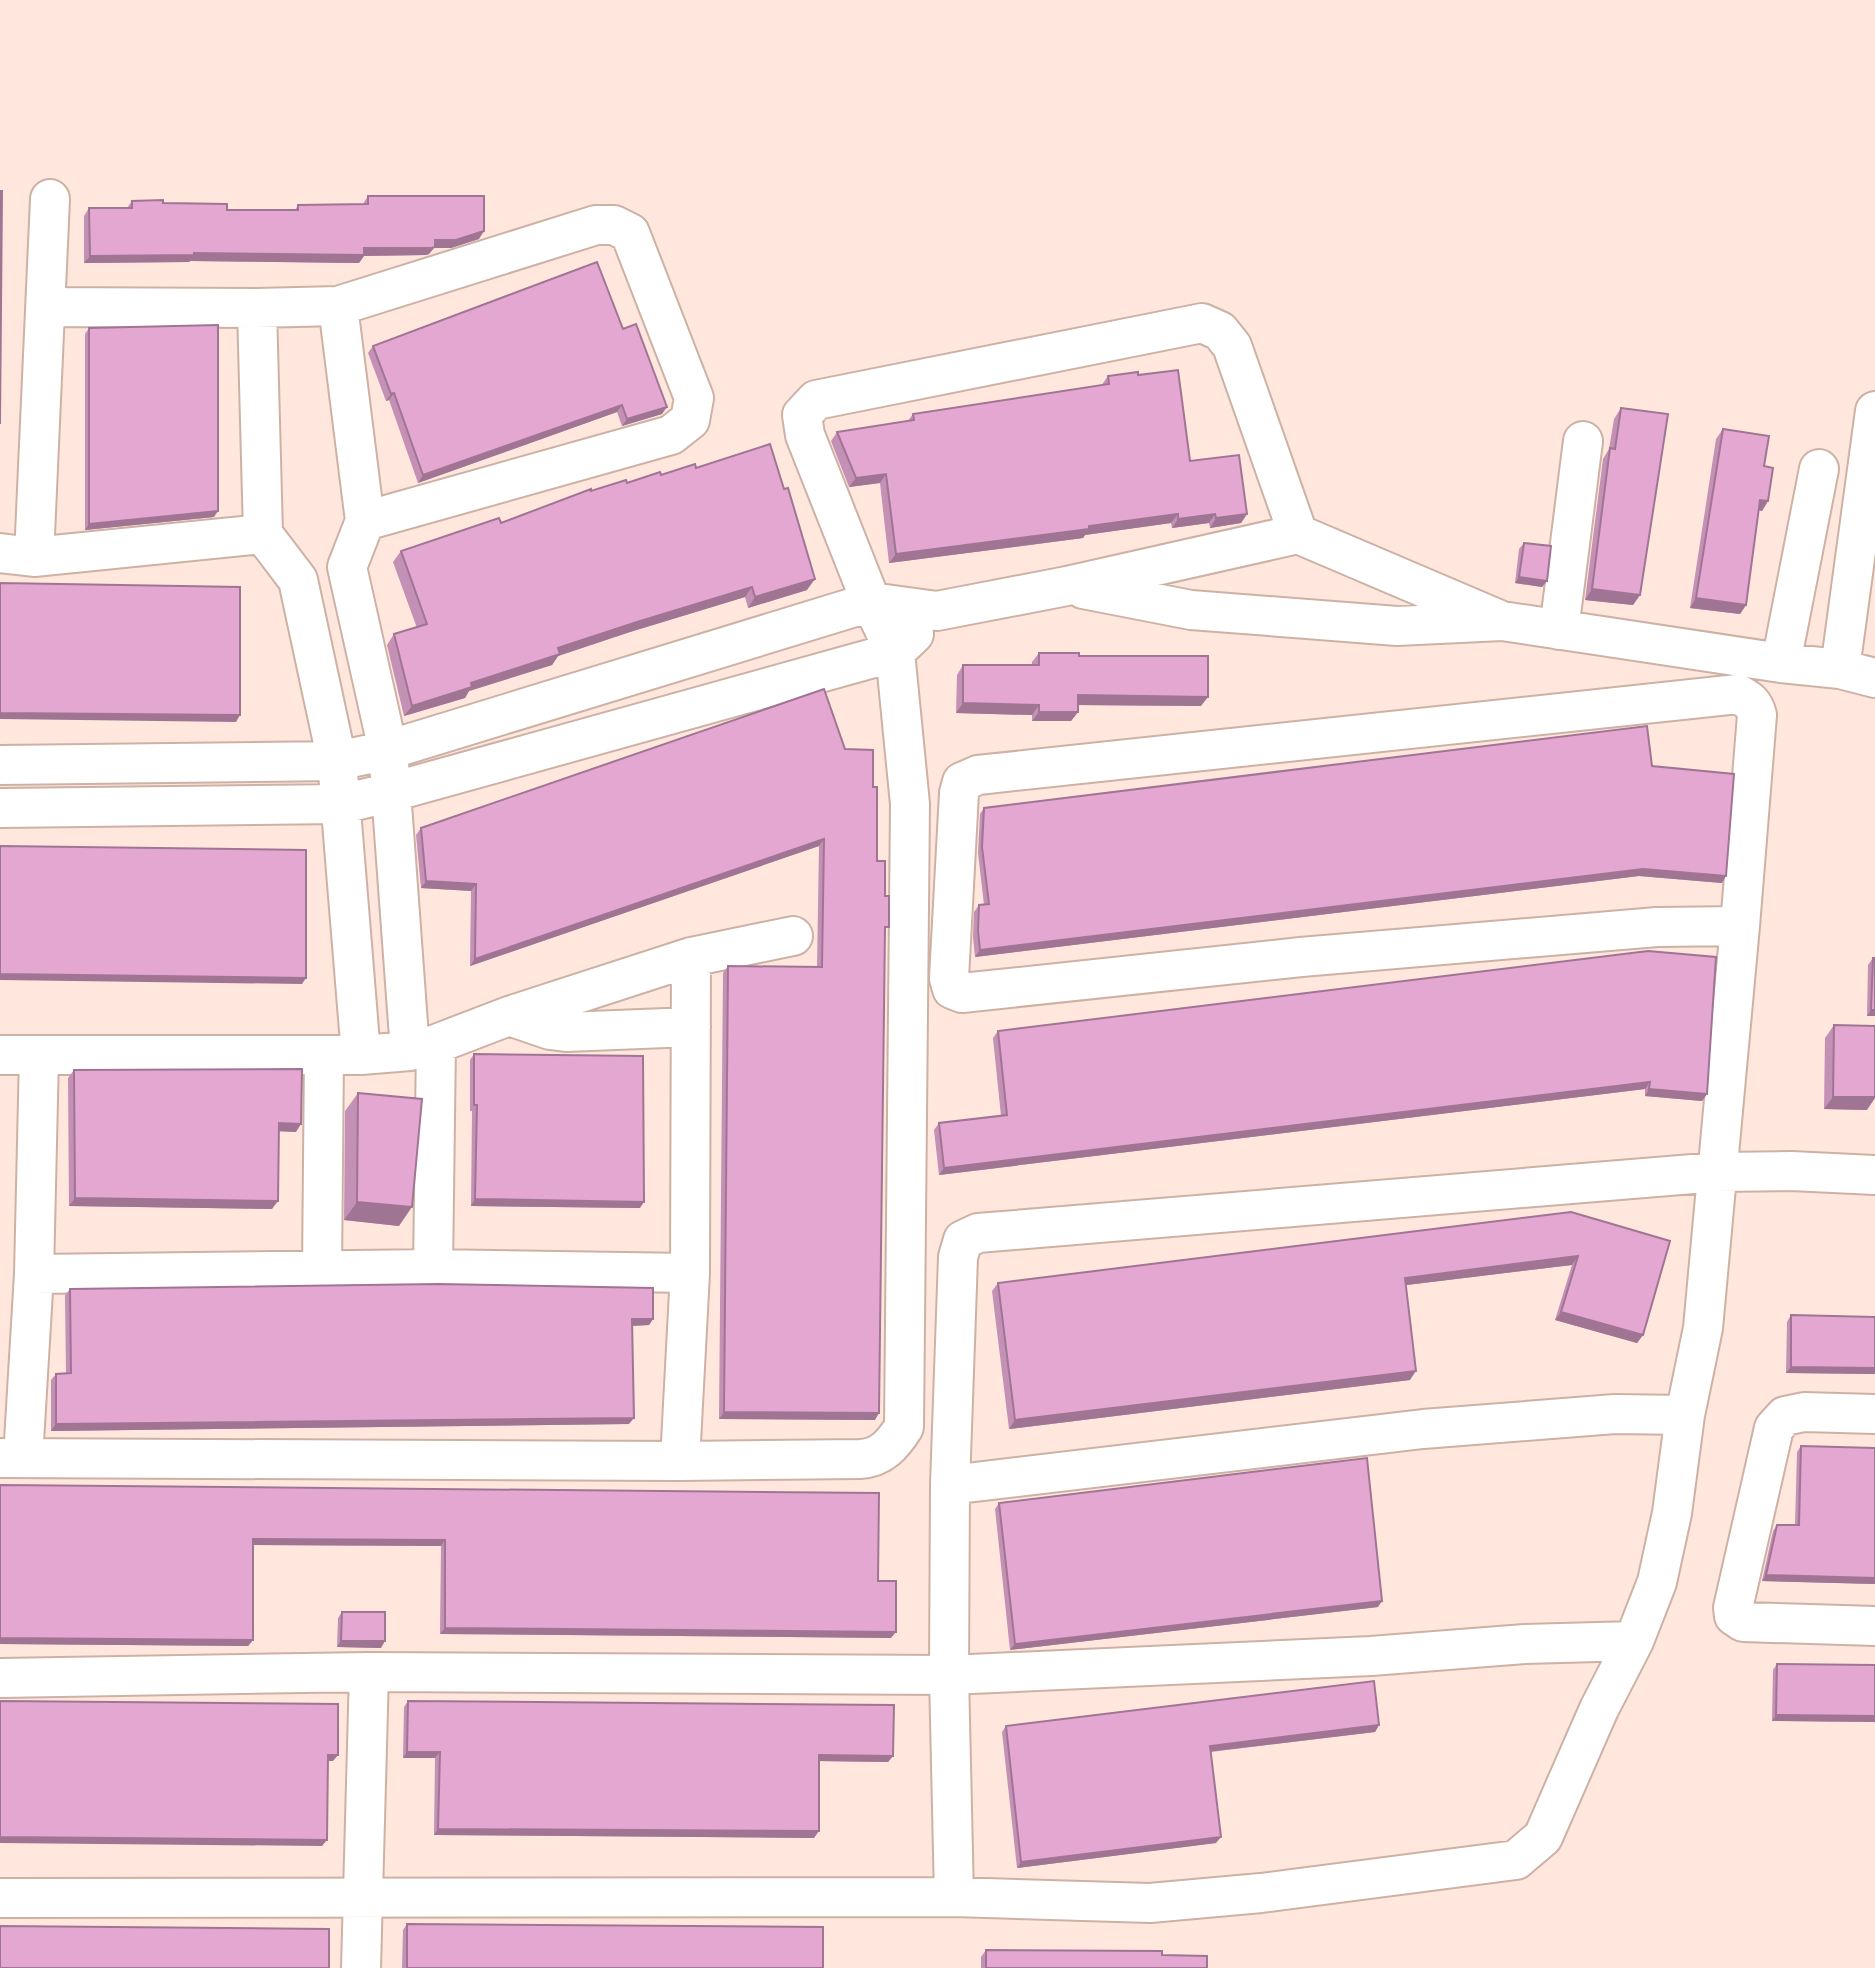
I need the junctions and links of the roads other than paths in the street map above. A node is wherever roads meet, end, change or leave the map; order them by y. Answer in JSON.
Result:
{"nodes":[{"id":1,"x":50,"y":199,"type":"dead end"},
{"id":2,"x":338,"y":306,"type":"junction"},
{"id":3,"x":44,"y":307,"type":"junction"},
{"id":4,"x":257,"y":308,"type":"junction"},
{"id":5,"x":1875,"y":411,"type":"edge"},
{"id":6,"x":1583,"y":441,"type":"dead end"},
{"id":7,"x":1819,"y":469,"type":"dead end"},
{"id":8,"x":365,"y":521,"type":"junction"},
{"id":9,"x":263,"y":534,"type":"junction"},
{"id":10,"x":1298,"y":534,"type":"junction"},
{"id":11,"x":17,"y":555,"type":"edge"},
{"id":12,"x":347,"y":567,"type":"junction"},
{"id":13,"x":299,"y":580,"type":"junction"},
{"id":14,"x":1068,"y":586,"type":"junction"},
{"id":15,"x":871,"y":602,"type":"junction"},
{"id":16,"x":937,"y":611,"type":"junction"},
{"id":17,"x":1502,"y":621,"type":"junction"},
{"id":18,"x":1559,"y":630,"type":"junction"},
{"id":19,"x":895,"y":652,"type":"junction"},
{"id":20,"x":1782,"y":663,"type":"junction"},
{"id":21,"x":1857,"y":673,"type":"edge"},
{"id":22,"x":387,"y":750,"type":"junction"},
{"id":23,"x":337,"y":761,"type":"junction"},
{"id":24,"x":0,"y":765,"type":"edge"},
{"id":25,"x":392,"y":792,"type":"junction"},
{"id":26,"x":342,"y":804,"type":"junction"},
{"id":27,"x":0,"y":808,"type":"edge"},
{"id":28,"x":1740,"y":926,"type":"junction"},
{"id":29,"x":793,"y":936,"type":"dead end"},
{"id":30,"x":691,"y":957,"type":"junction"},
{"id":31,"x":509,"y":1016,"type":"junction"},
{"id":32,"x":691,"y":1027,"type":"junction"},
{"id":33,"x":423,"y":1048,"type":"junction"},
{"id":34,"x":0,"y":1055,"type":"edge"},
{"id":35,"x":39,"y":1055,"type":"junction"},
{"id":36,"x":342,"y":1055,"type":"junction"},
{"id":37,"x":1732,"y":1172,"type":"junction"},
{"id":38,"x":1875,"y":1175,"type":"edge"},
{"id":39,"x":433,"y":1269,"type":"junction"},
{"id":40,"x":322,"y":1270,"type":"junction"},
{"id":41,"x":690,"y":1273,"type":"junction"},
{"id":42,"x":34,"y":1274,"type":"junction"},
{"id":43,"x":1875,"y":1414,"type":"edge"},
{"id":44,"x":1685,"y":1415,"type":"junction"},
{"id":45,"x":11,"y":1458,"type":"edge"},
{"id":46,"x":680,"y":1461,"type":"junction"},
{"id":47,"x":950,"y":1485,"type":"junction"},
{"id":48,"x":1875,"y":1626,"type":"edge"},
{"id":49,"x":1634,"y":1641,"type":"junction"},
{"id":50,"x":369,"y":1672,"type":"junction"},
{"id":51,"x":949,"y":1675,"type":"junction"},
{"id":52,"x":0,"y":1678,"type":"edge"},
{"id":53,"x":361,"y":1897,"type":"junction"},
{"id":54,"x":954,"y":1897,"type":"junction"},
{"id":55,"x":0,"y":1898,"type":"edge"},
{"id":56,"x":361,"y":1968,"type":"edge"}],
"edges":[{"from":1,"to":3,"type":"street"},
{"from":2,"to":4,"type":"street"},
{"from":2,"to":8,"type":"street"},
{"from":2,"to":8,"type":"street"},
{"from":3,"to":4,"type":"street"},
{"from":3,"to":11,"type":"street"},
{"from":4,"to":9,"type":"street"},
{"from":5,"to":21,"type":"street"},
{"from":6,"to":18,"type":"street"},
{"from":7,"to":20,"type":"street"},
{"from":8,"to":12,"type":"street"},
{"from":9,"to":11,"type":"street"},
{"from":9,"to":13,"type":"street"},
{"from":10,"to":14,"type":"street"},
{"from":10,"to":15,"type":"street"},
{"from":10,"to":17,"type":"street"},
{"from":12,"to":13,"type":"street"},
{"from":12,"to":22,"type":"street"},
{"from":13,"to":23,"type":"street"},
{"from":14,"to":16,"type":"street"},
{"from":14,"to":17,"type":"street"},
{"from":15,"to":16,"type":"street"},
{"from":15,"to":19,"type":"street"},
{"from":15,"to":22,"type":"street"},
{"from":16,"to":19,"type":"street"},
{"from":17,"to":18,"type":"street"},
{"from":18,"to":20,"type":"street"},
{"from":19,"to":25,"type":"street"},
{"from":19,"to":46,"type":"street"},
{"from":20,"to":21,"type":"street"},
{"from":22,"to":23,"type":"street"},
{"from":22,"to":25,"type":"street"},
{"from":23,"to":24,"type":"street"},
{"from":23,"to":26,"type":"street"},
{"from":25,"to":26,"type":"street"},
{"from":25,"to":33,"type":"street"},
{"from":26,"to":27,"type":"street"},
{"from":26,"to":36,"type":"street"},
{"from":28,"to":28,"type":"street"},
{"from":28,"to":37,"type":"street"},
{"from":29,"to":30,"type":"street"},
{"from":30,"to":31,"type":"street"},
{"from":30,"to":32,"type":"street"},
{"from":31,"to":32,"type":"street"},
{"from":31,"to":33,"type":"street"},
{"from":32,"to":41,"type":"street"},
{"from":33,"to":36,"type":"street"},
{"from":33,"to":39,"type":"street"},
{"from":34,"to":35,"type":"street"},
{"from":35,"to":36,"type":"street"},
{"from":35,"to":42,"type":"street"},
{"from":36,"to":40,"type":"street"},
{"from":37,"to":38,"type":"street"},
{"from":37,"to":44,"type":"street"},
{"from":37,"to":47,"type":"street"},
{"from":39,"to":40,"type":"street"},
{"from":39,"to":41,"type":"street"},
{"from":40,"to":42,"type":"street"},
{"from":41,"to":46,"type":"street"},
{"from":42,"to":45,"type":"street"},
{"from":43,"to":48,"type":"street"},
{"from":44,"to":47,"type":"street"},
{"from":44,"to":49,"type":"street"},
{"from":45,"to":46,"type":"street"},
{"from":47,"to":51,"type":"street"},
{"from":49,"to":51,"type":"street"},
{"from":49,"to":54,"type":"street"},
{"from":50,"to":51,"type":"street"},
{"from":50,"to":52,"type":"street"},
{"from":50,"to":53,"type":"street"},
{"from":51,"to":54,"type":"street"},
{"from":53,"to":54,"type":"street"},
{"from":53,"to":55,"type":"street"},
{"from":53,"to":56,"type":"street"}]}
